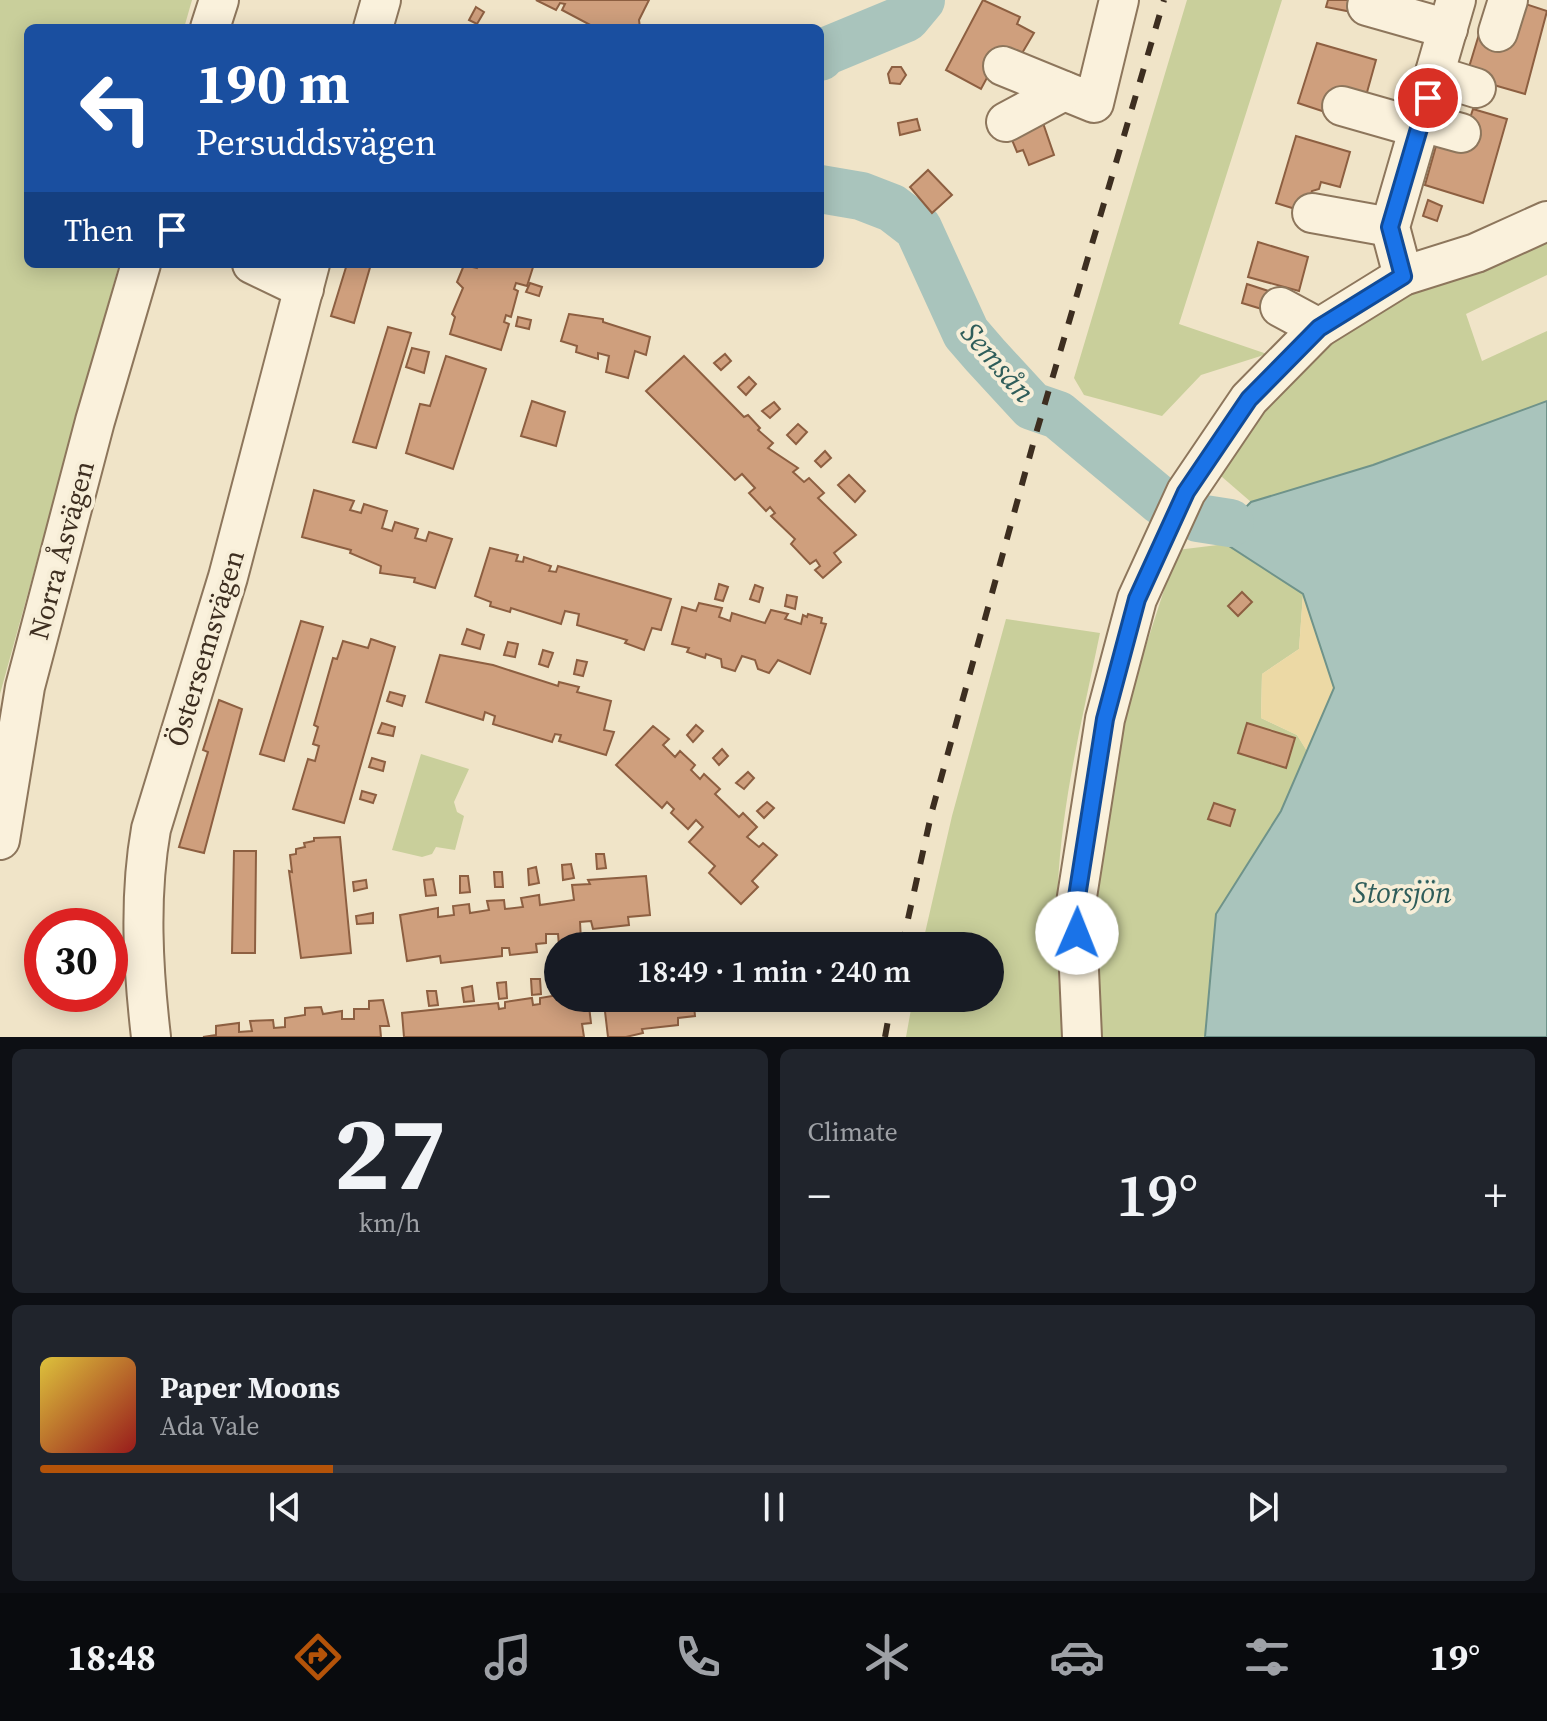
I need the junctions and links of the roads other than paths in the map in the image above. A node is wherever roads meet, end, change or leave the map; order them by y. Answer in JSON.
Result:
{"nodes":[{"id":1,"x":219,"y":0,"type":"edge"},
{"id":2,"x":381,"y":0,"type":"edge"},
{"id":3,"x":1119,"y":0,"type":"edge"},
{"id":4,"x":1367,"y":6,"type":"dead end"},
{"id":5,"x":1452,"y":14,"type":"edge"},
{"id":6,"x":211,"y":24,"type":"edge"},
{"id":7,"x":374,"y":24,"type":"edge"},
{"id":8,"x":1003,"y":66,"type":"dead end"},
{"id":9,"x":1434,"y":75,"type":"junction"},
{"id":10,"x":1476,"y":88,"type":"dead end"},
{"id":11,"x":1079,"y":97,"type":"junction"},
{"id":12,"x":1342,"y":106,"type":"dead end"},
{"id":13,"x":1006,"y":122,"type":"dead end"},
{"id":14,"x":1420,"y":125,"type":"junction"},
{"id":15,"x":1461,"y":133,"type":"dead end"},
{"id":16,"x":1312,"y":213,"type":"dead end"},
{"id":17,"x":1547,"y":221,"type":"edge"},
{"id":18,"x":1390,"y":227,"type":"junction"},
{"id":19,"x":140,"y":268,"type":"edge"},
{"id":20,"x":270,"y":268,"type":"edge"},
{"id":21,"x":307,"y":276,"type":"edge"},
{"id":22,"x":1403,"y":276,"type":"junction"},
{"id":23,"x":1280,"y":307,"type":"dead end"},
{"id":24,"x":1319,"y":328,"type":"junction"},
{"id":25,"x":0,"y":840,"type":"edge"},
{"id":26,"x":151,"y":1037,"type":"edge"},
{"id":27,"x":1082,"y":1037,"type":"edge"}],
"edges":[{"from":1,"to":6,"type":"street"},
{"from":2,"to":7,"type":"street"},
{"from":3,"to":11,"type":"street"},
{"from":4,"to":5,"type":"street"},
{"from":5,"to":9,"type":"street"},
{"from":8,"to":11,"type":"street"},
{"from":9,"to":10,"type":"street"},
{"from":9,"to":14,"type":"street"},
{"from":11,"to":13,"type":"street"},
{"from":12,"to":14,"type":"street"},
{"from":14,"to":15,"type":"street"},
{"from":14,"to":18,"type":"street"},
{"from":16,"to":18,"type":"street"},
{"from":17,"to":22,"type":"street"},
{"from":18,"to":22,"type":"street"},
{"from":19,"to":25,"type":"street","name":"Norra Åsvägen"},
{"from":20,"to":21,"type":"street"},
{"from":21,"to":26,"type":"street","name":"Östersemsvägen"},
{"from":22,"to":24,"type":"street"},
{"from":23,"to":24,"type":"street"},
{"from":24,"to":27,"type":"street"}]}
